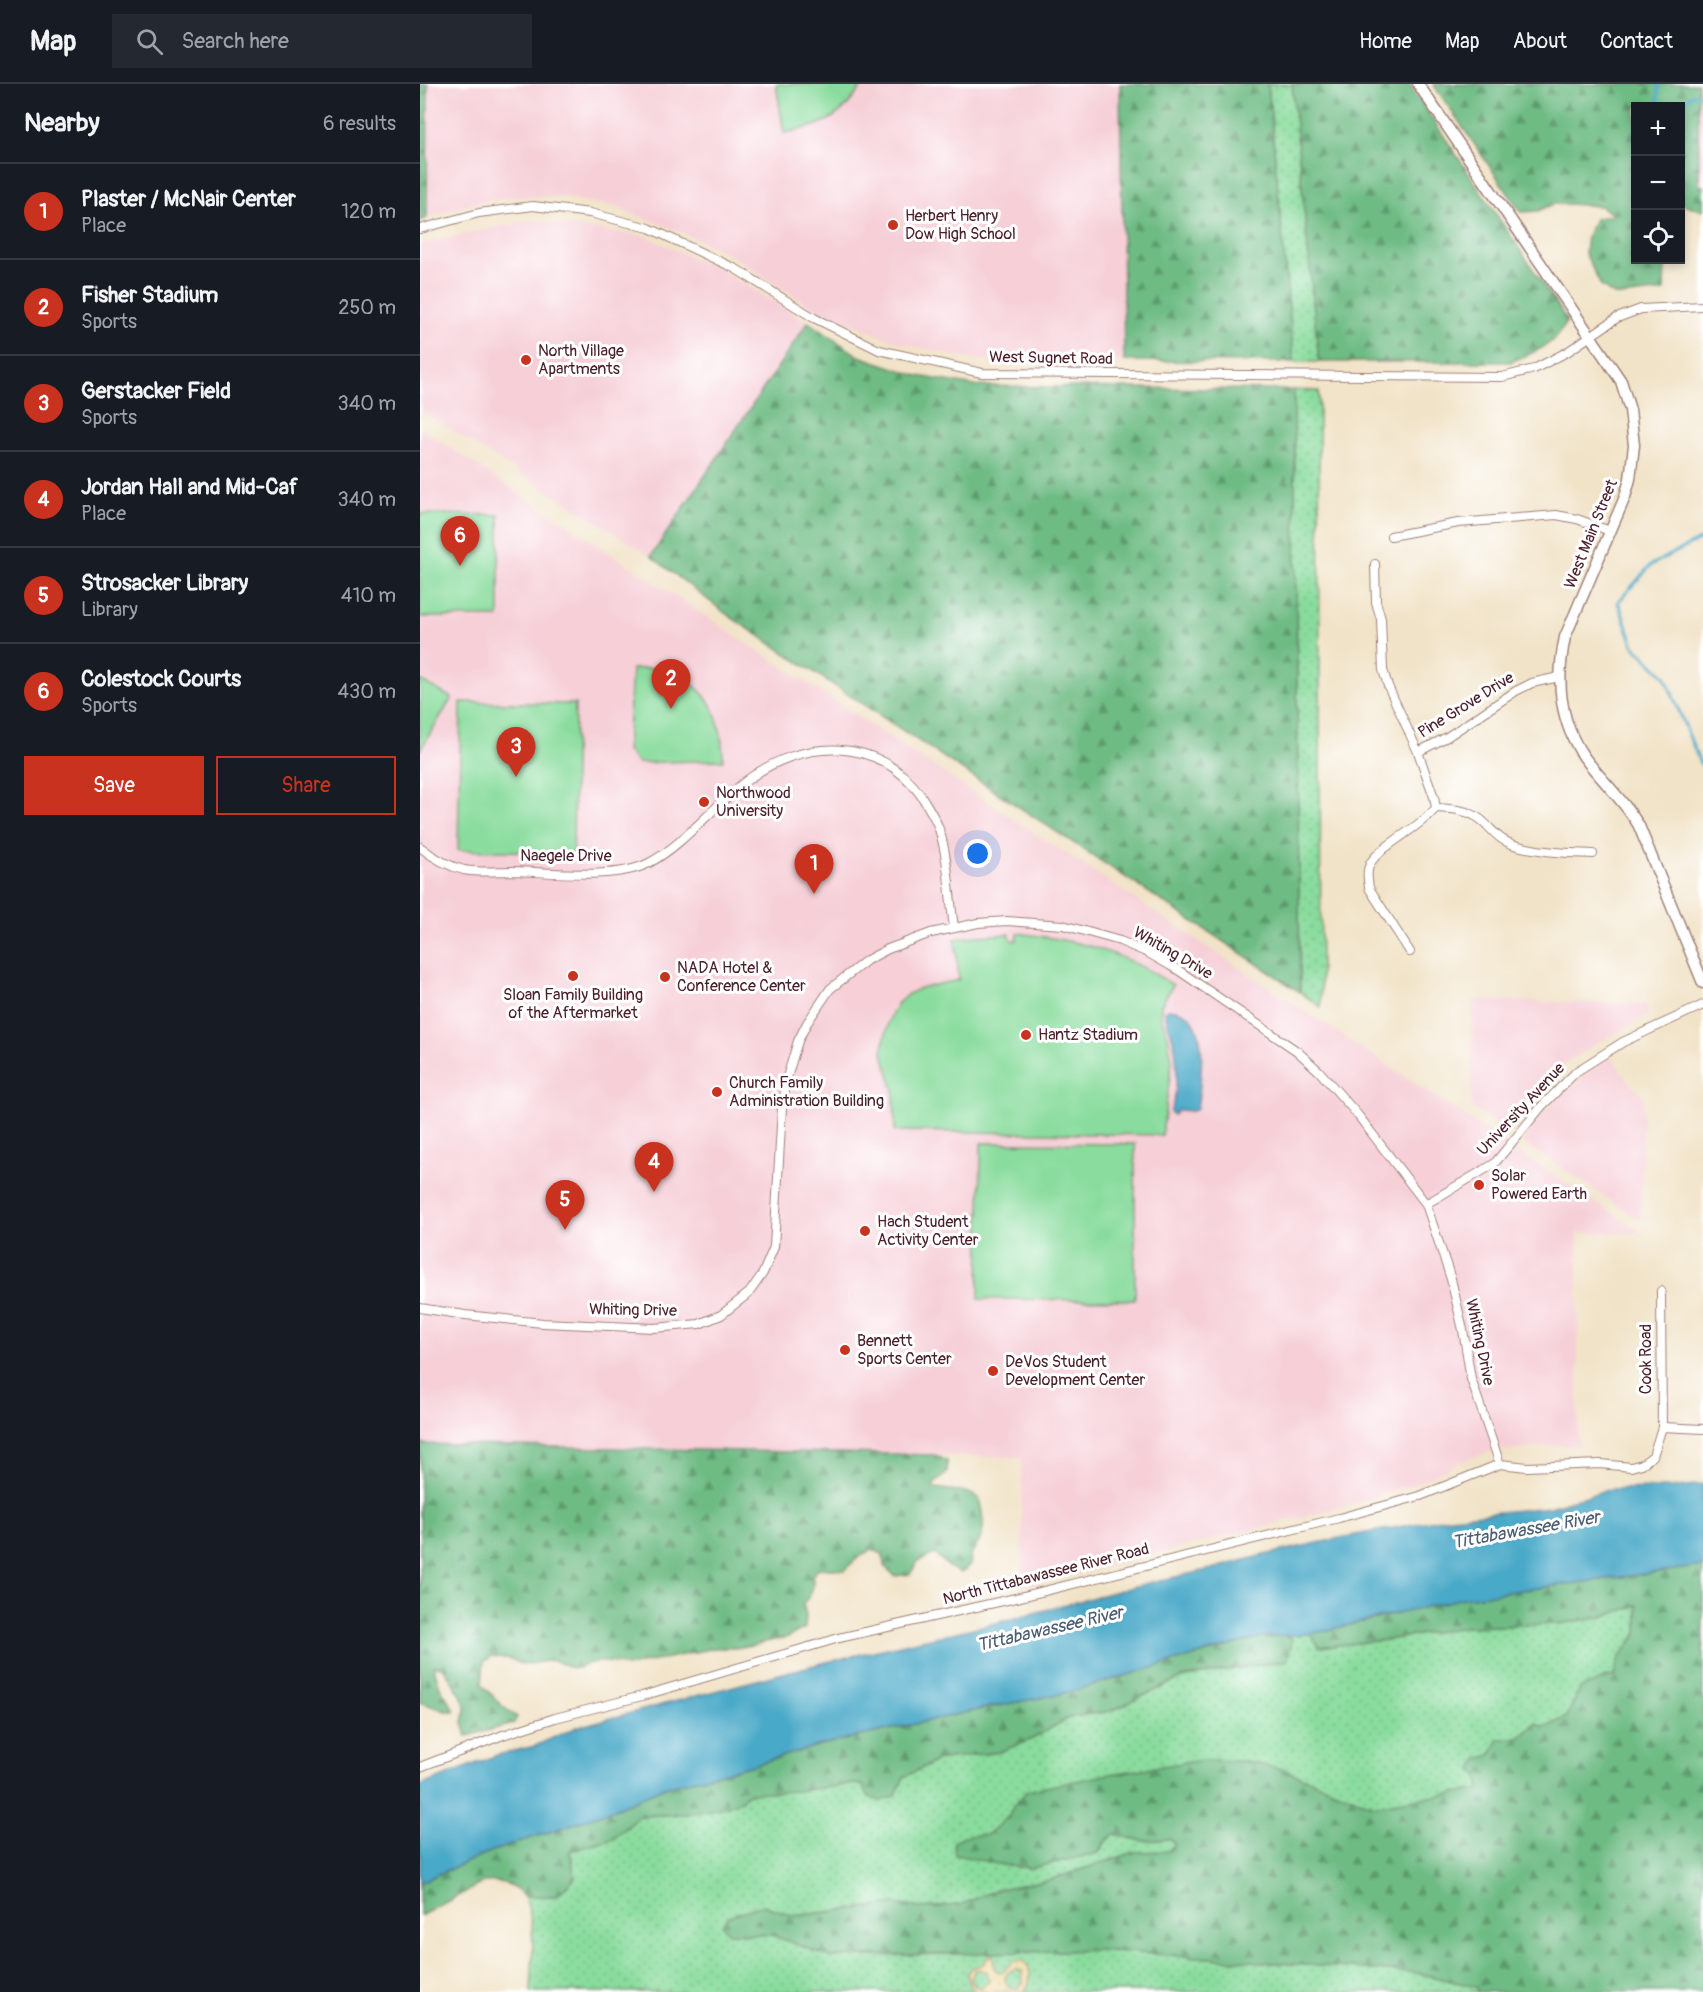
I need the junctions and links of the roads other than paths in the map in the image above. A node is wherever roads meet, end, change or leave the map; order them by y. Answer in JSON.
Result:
{"nodes":[{"id":1,"x":1418,"y":84,"type":"edge"},
{"id":2,"x":420,"y":229,"type":"edge"},
{"id":3,"x":1703,"y":306,"type":"edge"},
{"id":4,"x":1591,"y":335,"type":"junction"},
{"id":5,"x":1610,"y":531,"type":"junction"},
{"id":6,"x":1390,"y":536,"type":"dead end"},
{"id":7,"x":1374,"y":564,"type":"dead end"},
{"id":8,"x":1559,"y":677,"type":"junction"},
{"id":9,"x":1418,"y":752,"type":"junction"},
{"id":10,"x":1436,"y":808,"type":"junction"},
{"id":11,"x":420,"y":848,"type":"edge"},
{"id":12,"x":1593,"y":854,"type":"dead end"},
{"id":13,"x":954,"y":927,"type":"junction"},
{"id":14,"x":1410,"y":952,"type":"dead end"},
{"id":15,"x":1703,"y":983,"type":"edge"},
{"id":16,"x":1703,"y":1005,"type":"edge"},
{"id":17,"x":1426,"y":1204,"type":"junction"},
{"id":18,"x":1661,"y":1291,"type":"dead end"},
{"id":19,"x":420,"y":1308,"type":"edge"},
{"id":20,"x":1662,"y":1427,"type":"junction"},
{"id":21,"x":1703,"y":1429,"type":"edge"},
{"id":22,"x":1500,"y":1464,"type":"junction"},
{"id":23,"x":420,"y":1767,"type":"edge"}],
"edges":[{"from":1,"to":4,"type":"street","name":"West Main Street"},
{"from":2,"to":4,"type":"street","name":"West Sugnet Road"},
{"from":3,"to":4,"type":"street","name":"West Sugnet Road"},
{"from":4,"to":5,"type":"street","name":"West Main Street"},
{"from":5,"to":6,"type":"street"},
{"from":5,"to":8,"type":"street","name":"West Main Street"},
{"from":7,"to":9,"type":"street"},
{"from":8,"to":9,"type":"street","name":"Pine Grove Drive"},
{"from":8,"to":15,"type":"street","name":"West Main Street"},
{"from":9,"to":10,"type":"street","name":"Pine Grove Drive"},
{"from":10,"to":12,"type":"street"},
{"from":10,"to":14,"type":"street"},
{"from":11,"to":13,"type":"street","name":"Naegele Drive"},
{"from":13,"to":17,"type":"street","name":"Whiting Drive"},
{"from":13,"to":19,"type":"street","name":"Whiting Drive"},
{"from":16,"to":17,"type":"street","name":"University Avenue"},
{"from":17,"to":22,"type":"street","name":"Whiting Drive"},
{"from":18,"to":20,"type":"street","name":"Cook Road"},
{"from":20,"to":21,"type":"street"},
{"from":20,"to":22,"type":"street","name":"North Tittabawassee River Road"},
{"from":22,"to":23,"type":"street","name":"North Tittabawassee River Road"}]}
